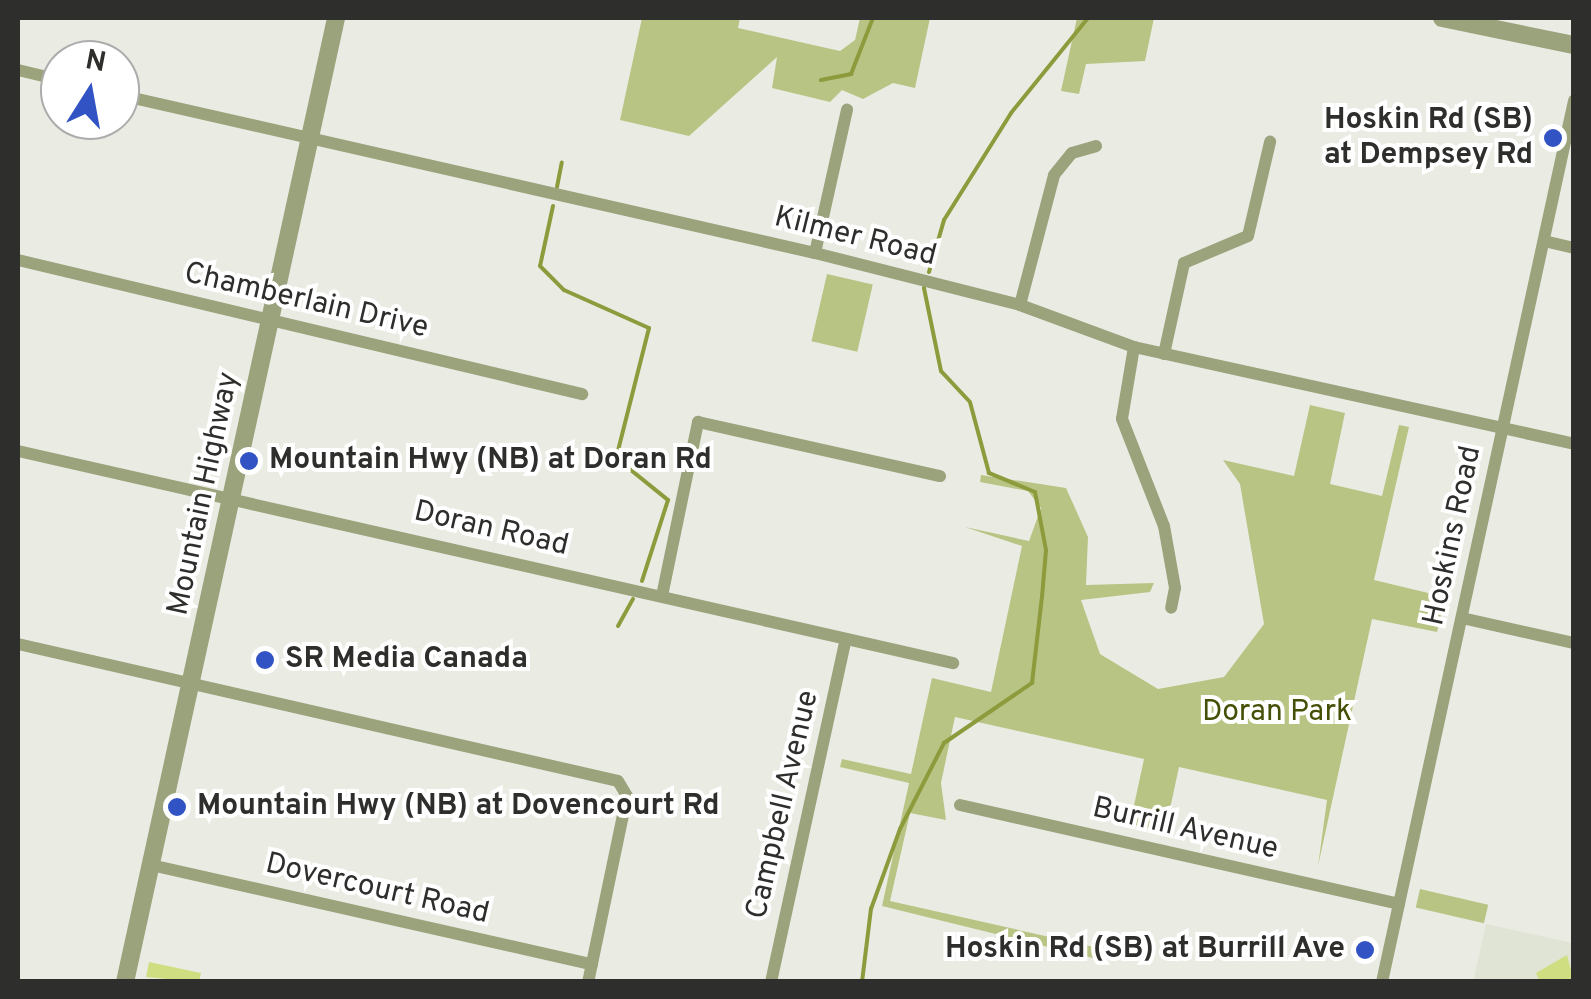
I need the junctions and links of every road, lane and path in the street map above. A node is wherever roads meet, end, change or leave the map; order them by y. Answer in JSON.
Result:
{"nodes":[{"id":1,"x":336,"y":18,"type":"edge"},
{"id":2,"x":1442,"y":18,"type":"edge"},
{"id":3,"x":1574,"y":46,"type":"edge"},
{"id":4,"x":140,"y":100,"type":"edge"},
{"id":5,"x":1574,"y":101,"type":"edge"},
{"id":6,"x":847,"y":110,"type":"dead end"},
{"id":7,"x":307,"y":141,"type":"junction"},
{"id":8,"x":1270,"y":142,"type":"dead end"},
{"id":9,"x":1096,"y":146,"type":"dead end"},
{"id":10,"x":1544,"y":241,"type":"junction"},
{"id":11,"x":1574,"y":248,"type":"edge"},
{"id":12,"x":815,"y":253,"type":"junction"},
{"id":13,"x":18,"y":260,"type":"edge"},
{"id":14,"x":1020,"y":305,"type":"junction"},
{"id":15,"x":271,"y":320,"type":"junction"},
{"id":16,"x":1134,"y":348,"type":"junction"},
{"id":17,"x":1164,"y":354,"type":"junction"},
{"id":18,"x":582,"y":394,"type":"dead end"},
{"id":19,"x":1503,"y":428,"type":"junction"},
{"id":20,"x":1574,"y":444,"type":"edge"},
{"id":21,"x":18,"y":451,"type":"edge"},
{"id":22,"x":940,"y":476,"type":"dead end"},
{"id":23,"x":232,"y":495,"type":"junction"},
{"id":24,"x":662,"y":596,"type":"junction"},
{"id":25,"x":1171,"y":608,"type":"dead end"},
{"id":26,"x":1462,"y":618,"type":"junction"},
{"id":27,"x":846,"y":639,"type":"junction"},
{"id":28,"x":18,"y":644,"type":"edge"},
{"id":29,"x":1574,"y":644,"type":"edge"},
{"id":30,"x":952,"y":663,"type":"dead end"},
{"id":31,"x":192,"y":683,"type":"junction"},
{"id":32,"x":960,"y":804,"type":"dead end"},
{"id":33,"x":151,"y":865,"type":"junction"},
{"id":34,"x":1399,"y":904,"type":"junction"},
{"id":35,"x":592,"y":964,"type":"junction"},
{"id":36,"x":125,"y":982,"type":"edge"},
{"id":37,"x":588,"y":982,"type":"edge"},
{"id":38,"x":771,"y":982,"type":"edge"},
{"id":39,"x":1382,"y":982,"type":"edge"}],
"edges":[{"from":1,"to":7,"type":"street","name":"Mountain Highway"},
{"from":2,"to":3,"type":"street"},
{"from":4,"to":7,"type":"street","name":"Kilmer Road"},
{"from":5,"to":10,"type":"street","name":"Hoskins Road"},
{"from":6,"to":12,"type":"street"},
{"from":7,"to":12,"type":"street","name":"Kilmer Road"},
{"from":7,"to":15,"type":"street","name":"Mountain Highway"},
{"from":8,"to":17,"type":"street"},
{"from":9,"to":14,"type":"street"},
{"from":10,"to":11,"type":"street"},
{"from":10,"to":19,"type":"street","name":"Hoskins Road"},
{"from":12,"to":14,"type":"street","name":"Kilmer Road"},
{"from":13,"to":15,"type":"street","name":"Chamberlain Drive"},
{"from":14,"to":16,"type":"street","name":"Kilmer Road"},
{"from":15,"to":18,"type":"street","name":"Chamberlain Drive"},
{"from":15,"to":23,"type":"street","name":"Mountain Highway"},
{"from":16,"to":17,"type":"street","name":"Kilmer Road"},
{"from":16,"to":25,"type":"street"},
{"from":17,"to":19,"type":"street","name":"Kilmer Road"},
{"from":19,"to":20,"type":"street","name":"Kilmer Road"},
{"from":19,"to":26,"type":"street","name":"Hoskins Road"},
{"from":21,"to":23,"type":"street","name":"Doran Road"},
{"from":22,"to":24,"type":"street"},
{"from":23,"to":24,"type":"street","name":"Doran Road"},
{"from":23,"to":31,"type":"street","name":"Mountain Highway"},
{"from":24,"to":27,"type":"street","name":"Doran Road"},
{"from":26,"to":29,"type":"street"},
{"from":26,"to":34,"type":"street","name":"Hoskins Road"},
{"from":27,"to":30,"type":"street","name":"Doran Road"},
{"from":27,"to":38,"type":"street","name":"Campbell Avenue"},
{"from":28,"to":31,"type":"street"},
{"from":31,"to":33,"type":"street","name":"Mountain Highway"},
{"from":31,"to":35,"type":"street"},
{"from":32,"to":34,"type":"street","name":"Burrill Avenue"},
{"from":33,"to":35,"type":"street","name":"Dovercourt Road"},
{"from":33,"to":36,"type":"street","name":"Mountain Highway"},
{"from":34,"to":39,"type":"street","name":"Hoskins Road"},
{"from":35,"to":37,"type":"street"}]}
